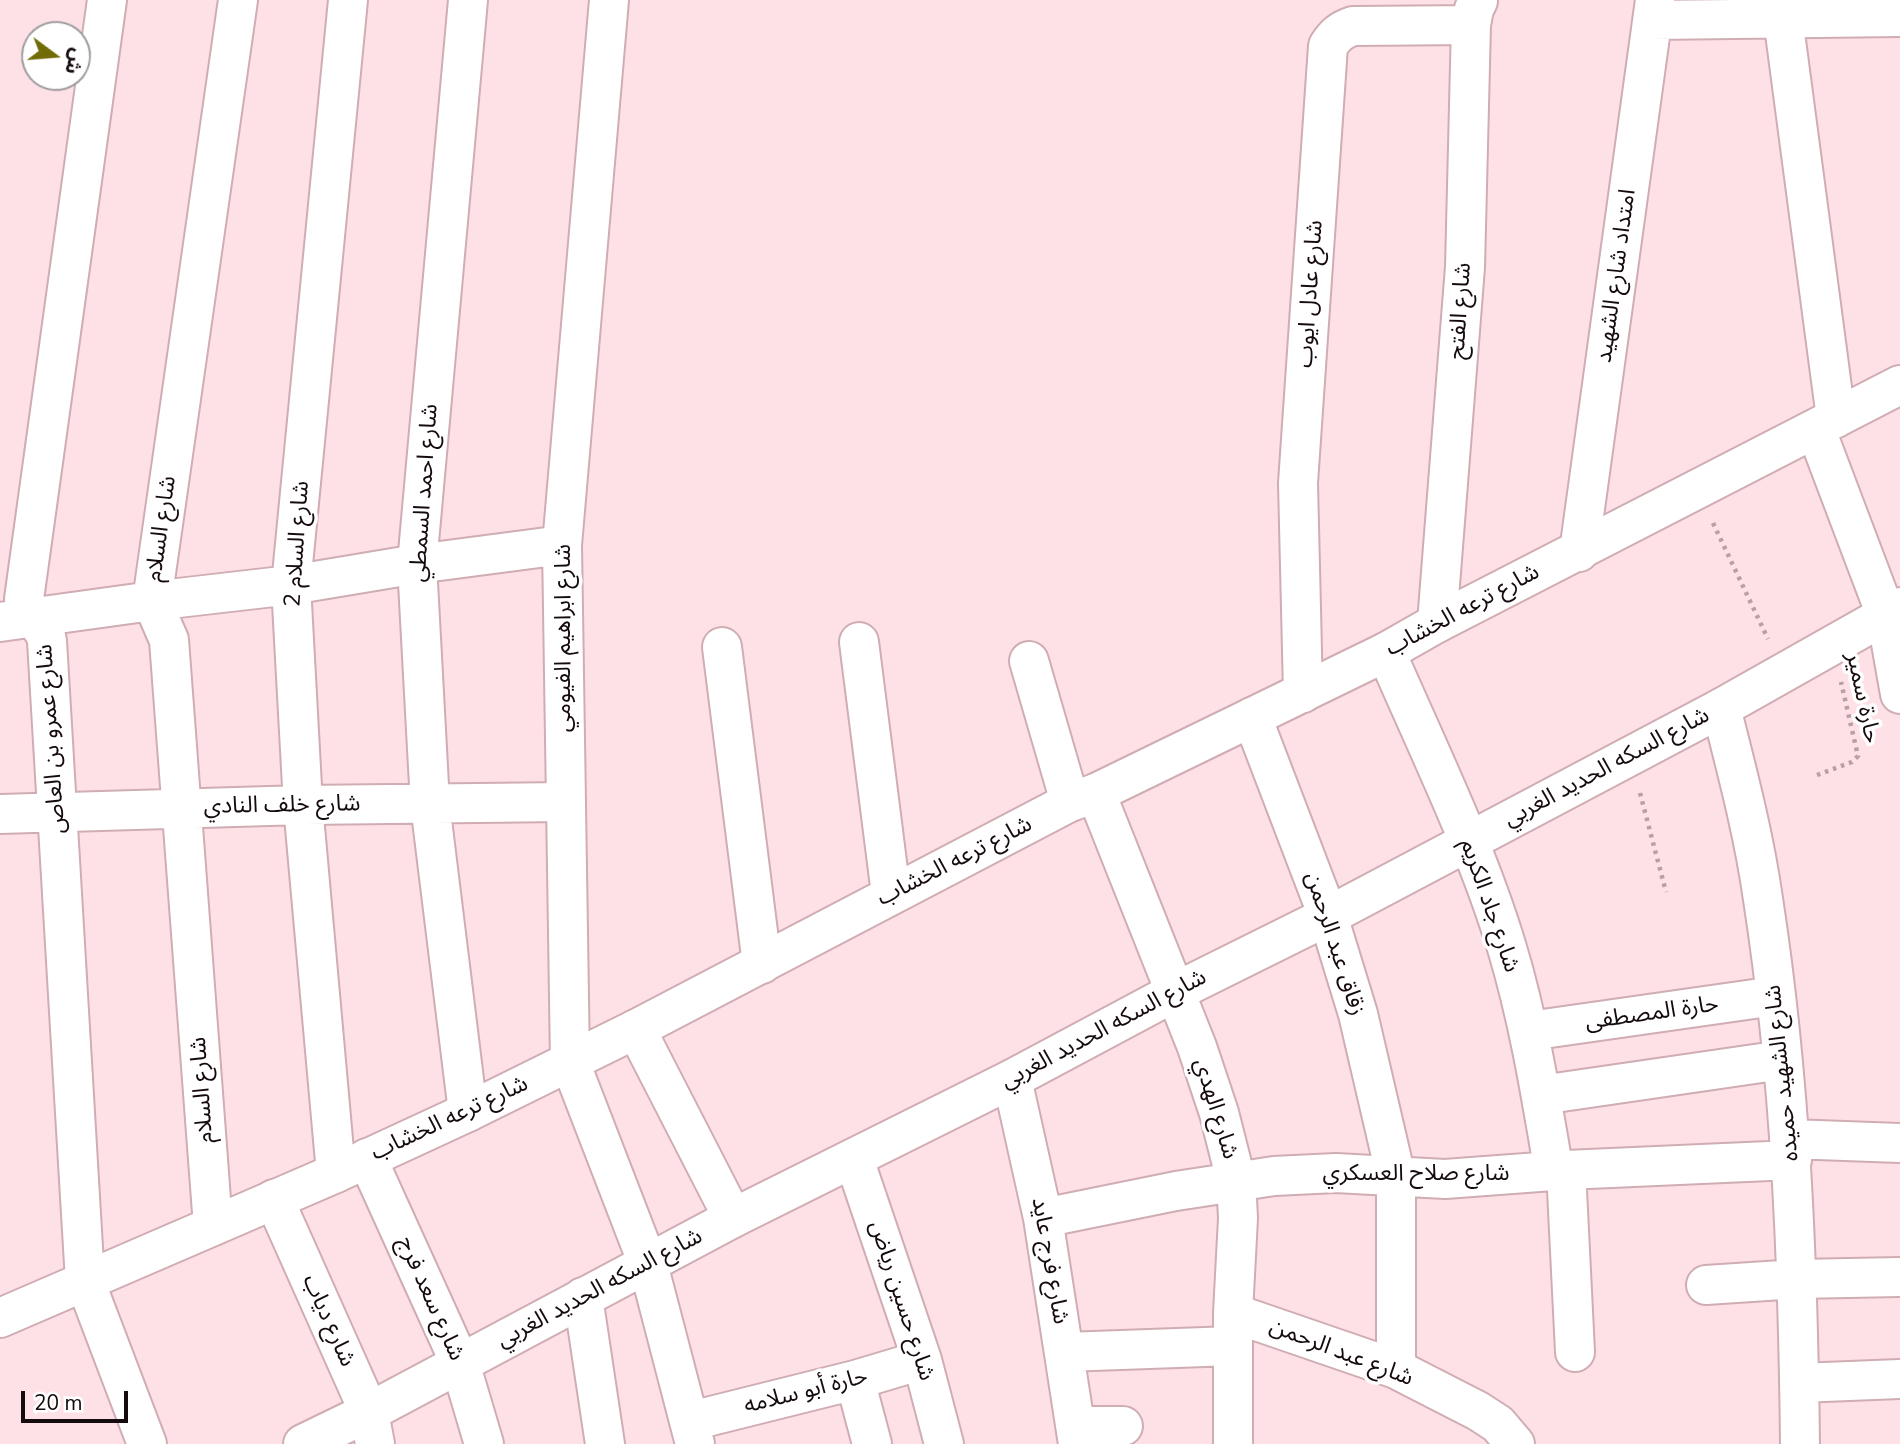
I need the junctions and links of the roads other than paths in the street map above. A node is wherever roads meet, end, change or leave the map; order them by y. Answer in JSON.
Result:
{"nodes":[{"id":1,"x":107,"y":0,"type":"edge"},
{"id":2,"x":238,"y":0,"type":"edge"},
{"id":3,"x":348,"y":0,"type":"edge"},
{"id":4,"x":468,"y":0,"type":"edge"},
{"id":5,"x":609,"y":0,"type":"edge"},
{"id":6,"x":1654,"y":10,"type":"edge"},
{"id":7,"x":1475,"y":12,"type":"edge"},
{"id":8,"x":1900,"y":17,"type":"edge"},
{"id":9,"x":1783,"y":18,"type":"junction"},
{"id":10,"x":1900,"y":385,"type":"edge"},
{"id":11,"x":1826,"y":424,"type":"junction"},
{"id":12,"x":562,"y":545,"type":"junction"},
{"id":13,"x":1579,"y":552,"type":"junction"},
{"id":14,"x":417,"y":564,"type":"junction"},
{"id":15,"x":291,"y":585,"type":"junction"},
{"id":16,"x":152,"y":601,"type":"junction"},
{"id":17,"x":1893,"y":611,"type":"edge"},
{"id":18,"x":15,"y":620,"type":"edge"},
{"id":19,"x":1437,"y":623,"type":"junction"},
{"id":20,"x":859,"y":642,"type":"dead end"},
{"id":21,"x":722,"y":647,"type":"dead end"},
{"id":22,"x":1386,"y":652,"type":"junction"},
{"id":23,"x":1029,"y":661,"type":"dead end"},
{"id":24,"x":1303,"y":693,"type":"junction"},
{"id":25,"x":1900,"y":694,"type":"edge"},
{"id":26,"x":1721,"y":708,"type":"junction"},
{"id":27,"x":1252,"y":717,"type":"junction"},
{"id":28,"x":1083,"y":797,"type":"junction"},
{"id":29,"x":565,"y":802,"type":"junction"},
{"id":30,"x":430,"y":804,"type":"junction"},
{"id":31,"x":303,"y":805,"type":"junction"},
{"id":32,"x":182,"y":808,"type":"junction"},
{"id":33,"x":58,"y":812,"type":"junction"},
{"id":34,"x":0,"y":814,"type":"edge"},
{"id":35,"x":1468,"y":842,"type":"junction"},
{"id":36,"x":891,"y":894,"type":"junction"},
{"id":37,"x":1328,"y":916,"type":"junction"},
{"id":38,"x":762,"y":964,"type":"junction"},
{"id":39,"x":1175,"y":992,"type":"junction"},
{"id":40,"x":1775,"y":996,"type":"junction"},
{"id":41,"x":636,"y":1029,"type":"junction"},
{"id":42,"x":1529,"y":1031,"type":"junction"},
{"id":43,"x":1782,"y":1060,"type":"junction"},
{"id":44,"x":570,"y":1062,"type":"junction"},
{"id":45,"x":1012,"y":1079,"type":"junction"},
{"id":46,"x":1541,"y":1096,"type":"junction"},
{"id":47,"x":468,"y":1112,"type":"junction"},
{"id":48,"x":1900,"y":1143,"type":"edge"},
{"id":49,"x":1791,"y":1149,"type":"junction"},
{"id":50,"x":854,"y":1159,"type":"junction"},
{"id":51,"x":351,"y":1165,"type":"junction"},
{"id":52,"x":1560,"y":1171,"type":"junction"},
{"id":53,"x":1396,"y":1177,"type":"junction"},
{"id":54,"x":1237,"y":1180,"type":"junction"},
{"id":55,"x":274,"y":1199,"type":"junction"},
{"id":56,"x":733,"y":1218,"type":"junction"},
{"id":57,"x":1043,"y":1218,"type":"junction"},
{"id":58,"x":213,"y":1226,"type":"junction"},
{"id":59,"x":648,"y":1264,"type":"junction"},
{"id":60,"x":1900,"y":1277,"type":"edge"},
{"id":61,"x":1797,"y":1279,"type":"junction"},
{"id":62,"x":85,"y":1281,"type":"junction"},
{"id":63,"x":1706,"y":1285,"type":"dead end"},
{"id":64,"x":583,"y":1297,"type":"junction"},
{"id":65,"x":0,"y":1318,"type":"edge"},
{"id":66,"x":1233,"y":1330,"type":"junction"},
{"id":67,"x":1065,"y":1352,"type":"junction"},
{"id":68,"x":1576,"y":1352,"type":"dead end"},
{"id":69,"x":922,"y":1360,"type":"junction"},
{"id":70,"x":460,"y":1363,"type":"junction"},
{"id":71,"x":1396,"y":1369,"type":"junction"},
{"id":72,"x":1900,"y":1379,"type":"edge"},
{"id":73,"x":855,"y":1380,"type":"junction"},
{"id":74,"x":1799,"y":1383,"type":"junction"},
{"id":75,"x":1123,"y":1426,"type":"dead end"},
{"id":76,"x":372,"y":1428,"type":"edge"},
{"id":77,"x":693,"y":1433,"type":"edge"},
{"id":78,"x":1077,"y":1435,"type":"edge"},
{"id":79,"x":147,"y":1444,"type":"edge"},
{"id":80,"x":303,"y":1444,"type":"edge"},
{"id":81,"x":484,"y":1444,"type":"edge"},
{"id":82,"x":605,"y":1444,"type":"edge"},
{"id":83,"x":872,"y":1444,"type":"edge"},
{"id":84,"x":944,"y":1444,"type":"edge"},
{"id":85,"x":1233,"y":1444,"type":"edge"},
{"id":86,"x":1515,"y":1444,"type":"edge"},
{"id":87,"x":1800,"y":1444,"type":"edge"}],
"edges":[{"from":1,"to":18,"type":"street","name":"شارع عمرو بن العاص"},
{"from":2,"to":16,"type":"street","name":"شارع السلام"},
{"from":3,"to":15,"type":"street","name":"شارع السلام 2"},
{"from":4,"to":14,"type":"street","name":"شارع احمد السمطي"},
{"from":5,"to":12,"type":"street","name":"شارع ابراهيم الفيومي"},
{"from":6,"to":9,"type":"street"},
{"from":6,"to":13,"type":"street","name":"امتداد شارع الشهيد"},
{"from":7,"to":19,"type":"street","name":"شارع الفتح"},
{"from":7,"to":24,"type":"street","name":"شارع عادل ايوب"},
{"from":8,"to":9,"type":"street"},
{"from":9,"to":11,"type":"street"},
{"from":10,"to":11,"type":"street","name":"شارع ترعه الخشاب"},
{"from":11,"to":13,"type":"street","name":"شارع ترعه الخشاب"},
{"from":11,"to":17,"type":"street"},
{"from":12,"to":14,"type":"street"},
{"from":12,"to":29,"type":"street","name":"شارع ابراهيم الفيومي"},
{"from":13,"to":19,"type":"street","name":"شارع ترعه الخشاب"},
{"from":14,"to":15,"type":"street"},
{"from":14,"to":30,"type":"street","name":"شارع احمد السمطي"},
{"from":15,"to":16,"type":"street"},
{"from":15,"to":31,"type":"street","name":"شارع السلام 2"},
{"from":16,"to":18,"type":"street"},
{"from":16,"to":32,"type":"street","name":"شارع السلام"},
{"from":17,"to":25,"type":"street"},
{"from":17,"to":26,"type":"street","name":"شارع السكه الحديد الغربي"},
{"from":18,"to":33,"type":"street","name":"شارع عمرو بن العاص"},
{"from":19,"to":22,"type":"street","name":"شارع ترعه الخشاب"},
{"from":20,"to":36,"type":"street"},
{"from":21,"to":38,"type":"street"},
{"from":22,"to":24,"type":"street","name":"شارع ترعه الخشاب"},
{"from":22,"to":35,"type":"street","name":"شارع جاد الكريم"},
{"from":23,"to":28,"type":"street","name":"شارع الهدي"},
{"from":24,"to":27,"type":"street","name":"شارع ترعه الخشاب"},
{"from":26,"to":35,"type":"street","name":"شارع السكه الحديد الغربي"},
{"from":26,"to":40,"type":"street","name":"شارع الشهيد حميده"},
{"from":27,"to":28,"type":"street","name":"شارع ترعه الخشاب"},
{"from":27,"to":37,"type":"street","name":"زقاق عبد الرحمن"},
{"from":28,"to":36,"type":"street","name":"شارع ترعه الخشاب"},
{"from":28,"to":39,"type":"street","name":"شارع الهدي"},
{"from":29,"to":30,"type":"street","name":"شارع خلف النادي"},
{"from":29,"to":44,"type":"street","name":"شارع ابراهيم الفيومي"},
{"from":30,"to":31,"type":"street","name":"شارع خلف النادي"},
{"from":30,"to":47,"type":"street","name":"شارع احمد السمطي"},
{"from":31,"to":32,"type":"street","name":"شارع خلف النادي"},
{"from":31,"to":51,"type":"street","name":"شارع السلام 2"},
{"from":32,"to":33,"type":"street","name":"شارع خلف النادي"},
{"from":32,"to":58,"type":"street","name":"شارع السلام"},
{"from":33,"to":34,"type":"street","name":"شارع خلف النادي"},
{"from":33,"to":62,"type":"street","name":"شارع عمرو بن العاص"},
{"from":35,"to":37,"type":"street","name":"شارع السكه الحديد الغربي"},
{"from":35,"to":42,"type":"street","name":"شارع جاد الكريم"},
{"from":36,"to":38,"type":"street","name":"شارع ترعه الخشاب"},
{"from":37,"to":39,"type":"street","name":"شارع السكه الحديد الغربي"},
{"from":37,"to":53,"type":"street","name":"زقاق عبد الرحمن"},
{"from":38,"to":41,"type":"street","name":"شارع ترعه الخشاب"},
{"from":39,"to":45,"type":"street","name":"شارع السكه الحديد الغربي"},
{"from":39,"to":54,"type":"street","name":"شارع الهدي"},
{"from":40,"to":42,"type":"street","name":"حارة المصطفى"},
{"from":40,"to":43,"type":"street","name":"شارع الشهيد حميده"},
{"from":41,"to":44,"type":"street","name":"شارع ترعه الخشاب"},
{"from":41,"to":56,"type":"street"},
{"from":42,"to":46,"type":"street","name":"شارع جاد الكريم"},
{"from":43,"to":46,"type":"street"},
{"from":43,"to":49,"type":"street","name":"شارع الشهيد حميده"},
{"from":44,"to":47,"type":"street","name":"شارع ترعه الخشاب"},
{"from":44,"to":59,"type":"street","name":"شارع ابراهيم الفيومي"},
{"from":45,"to":50,"type":"street","name":"شارع السكه الحديد الغربي"},
{"from":45,"to":57,"type":"street","name":"شارع فرج عايد"},
{"from":46,"to":52,"type":"street","name":"شارع جاد الكريم"},
{"from":47,"to":51,"type":"street","name":"شارع ترعه الخشاب"},
{"from":48,"to":49,"type":"street","name":"شارع صلاح العسكري"},
{"from":49,"to":52,"type":"street","name":"شارع صلاح العسكري"},
{"from":49,"to":61,"type":"street","name":"شارع الشهيد حميده"},
{"from":50,"to":56,"type":"street","name":"شارع السكه الحديد الغربي"},
{"from":50,"to":69,"type":"street","name":"شارع حسين رياض"},
{"from":51,"to":55,"type":"street","name":"شارع ترعه الخشاب"},
{"from":51,"to":70,"type":"street","name":"شارع سعد فرج"},
{"from":52,"to":53,"type":"street","name":"شارع صلاح العسكري"},
{"from":52,"to":68,"type":"street","name":"شارع جاد الكريم"},
{"from":53,"to":54,"type":"street","name":"شارع صلاح العسكري"},
{"from":53,"to":71,"type":"street","name":"زقاق عبد الرحمن"},
{"from":54,"to":57,"type":"street","name":"شارع صلاح العسكري"},
{"from":54,"to":66,"type":"street","name":"شارع الهدي"},
{"from":55,"to":58,"type":"street","name":"شارع ترعه الخشاب"},
{"from":55,"to":76,"type":"street","name":"شارع دياب"},
{"from":56,"to":59,"type":"street","name":"شارع السكه الحديد الغربي"},
{"from":57,"to":67,"type":"street","name":"شارع فرج عايد"},
{"from":58,"to":62,"type":"street","name":"شارع ترعه الخشاب"},
{"from":59,"to":64,"type":"street","name":"شارع السكه الحديد الغربي"},
{"from":59,"to":77,"type":"street","name":"شارع ابراهيم الفيومي"},
{"from":60,"to":61,"type":"street"},
{"from":61,"to":63,"type":"street"},
{"from":61,"to":74,"type":"street","name":"شارع الشهيد حميده"},
{"from":62,"to":65,"type":"street","name":"شارع ترعه الخشاب"},
{"from":62,"to":79,"type":"street","name":"شارع عمرو بن العاص"},
{"from":64,"to":70,"type":"street","name":"شارع السكه الحديد الغربي"},
{"from":64,"to":82,"type":"street"},
{"from":66,"to":67,"type":"street"},
{"from":66,"to":71,"type":"street","name":"شارع عبد الرحمن"},
{"from":66,"to":85,"type":"street","name":"شارع الهدي"},
{"from":67,"to":78,"type":"street","name":"شارع فرج عايد"},
{"from":69,"to":73,"type":"street","name":"حارة أبو سلامه"},
{"from":69,"to":84,"type":"street","name":"شارع حسين رياض"},
{"from":70,"to":76,"type":"street","name":"شارع السكه الحديد الغربي"},
{"from":70,"to":81,"type":"street","name":"شارع سعد فرج"},
{"from":71,"to":86,"type":"street","name":"شارع عبد الرحمن"},
{"from":72,"to":74,"type":"street"},
{"from":73,"to":77,"type":"street","name":"حارة أبو سلامه"},
{"from":73,"to":83,"type":"street"},
{"from":74,"to":87,"type":"street","name":"شارع الشهيد حميده"},
{"from":75,"to":78,"type":"street"},
{"from":76,"to":80,"type":"street","name":"شارع السكه الحديد الغربي"}]}
